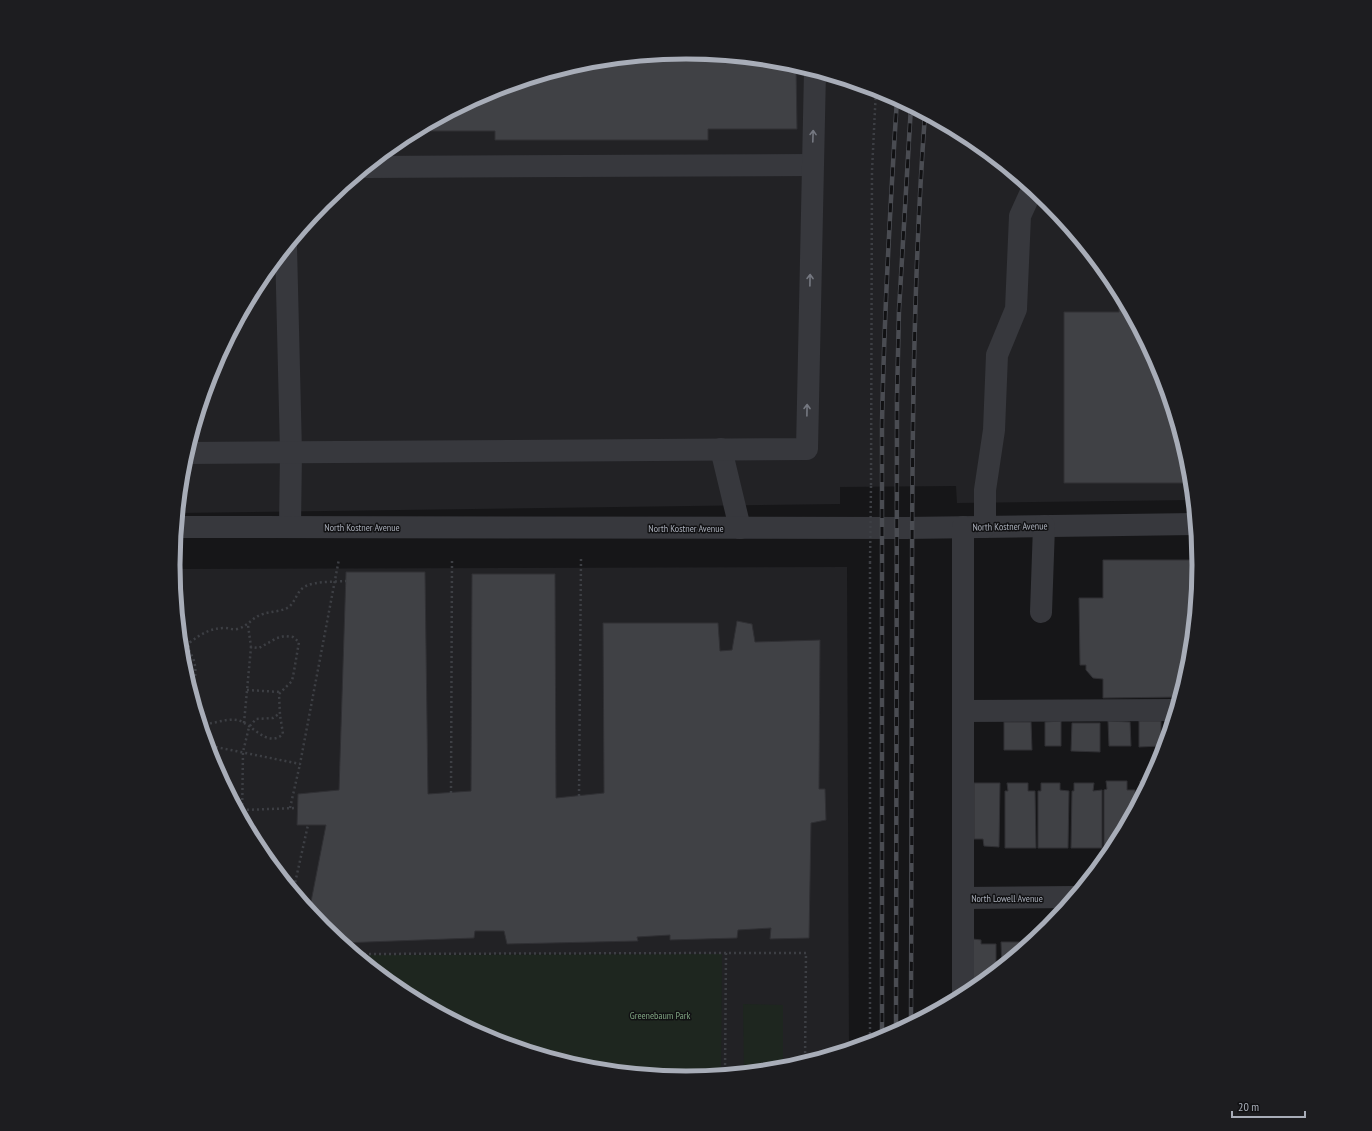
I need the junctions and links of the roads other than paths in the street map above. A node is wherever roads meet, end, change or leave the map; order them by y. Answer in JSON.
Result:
{"nodes":[{"id":1,"x":815,"y":76,"type":"edge"},
{"id":2,"x":812,"y":165,"type":"junction"},
{"id":3,"x":374,"y":167,"type":"edge"},
{"id":4,"x":1030,"y":194,"type":"edge"},
{"id":5,"x":286,"y":254,"type":"edge"},
{"id":6,"x":721,"y":449,"type":"junction"},
{"id":7,"x":291,"y":452,"type":"junction"},
{"id":8,"x":192,"y":453,"type":"edge"},
{"id":9,"x":1190,"y":524,"type":"edge"},
{"id":10,"x":1044,"y":526,"type":"junction"},
{"id":11,"x":181,"y":527,"type":"edge"},
{"id":12,"x":290,"y":527,"type":"junction"},
{"id":13,"x":963,"y":527,"type":"junction"},
{"id":14,"x":985,"y":527,"type":"junction"},
{"id":15,"x":740,"y":528,"type":"junction"},
{"id":16,"x":1041,"y":612,"type":"dead end"},
{"id":17,"x":1171,"y":710,"type":"edge"},
{"id":18,"x":963,"y":711,"type":"junction"},
{"id":19,"x":963,"y":898,"type":"junction"},
{"id":20,"x":1068,"y":898,"type":"edge"},
{"id":21,"x":963,"y":989,"type":"edge"}],
"edges":[{"from":2,"to":1,"type":"street","one_way":true},
{"from":2,"to":3,"type":"street"},
{"from":6,"to":2,"type":"street","one_way":true},
{"from":4,"to":14,"type":"street"},
{"from":5,"to":7,"type":"street"},
{"from":6,"to":7,"type":"street"},
{"from":6,"to":15,"type":"street"},
{"from":7,"to":8,"type":"street"},
{"from":7,"to":12,"type":"street"},
{"from":9,"to":10,"type":"street","name":"North Kostner Avenue"},
{"from":10,"to":14,"type":"street","name":"North Kostner Avenue"},
{"from":10,"to":16,"type":"street"},
{"from":11,"to":12,"type":"street","name":"North Kostner Avenue"},
{"from":12,"to":15,"type":"street","name":"North Kostner Avenue"},
{"from":13,"to":14,"type":"street","name":"North Kostner Avenue"},
{"from":13,"to":15,"type":"street","name":"North Kostner Avenue"},
{"from":13,"to":18,"type":"street"},
{"from":17,"to":18,"type":"street"},
{"from":18,"to":19,"type":"street"},
{"from":19,"to":20,"type":"street","name":"North Lowell Avenue"},
{"from":19,"to":21,"type":"street"}]}
